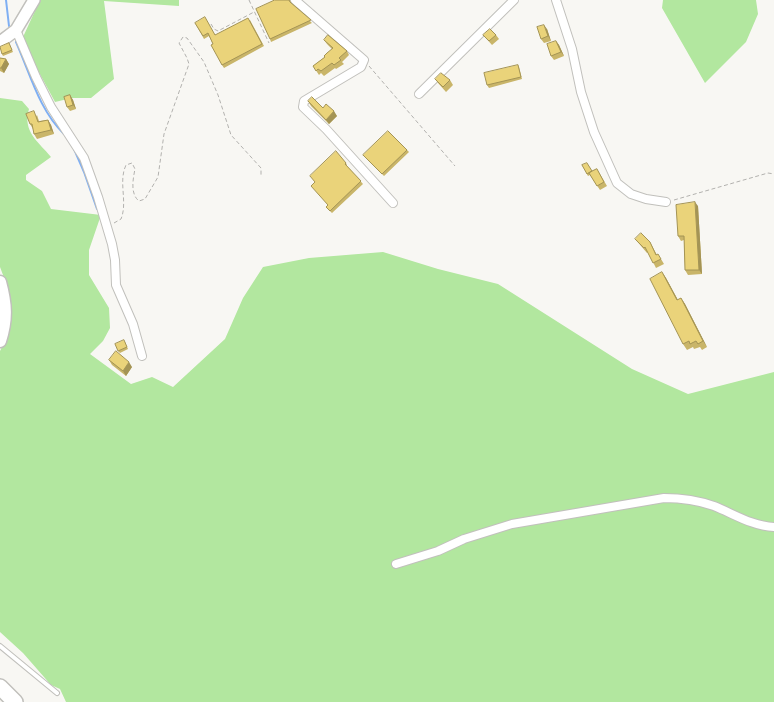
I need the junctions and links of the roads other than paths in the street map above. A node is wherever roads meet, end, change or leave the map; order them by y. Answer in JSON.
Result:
{"nodes":[{"id":1,"x":34,"y":0,"type":"edge"},
{"id":2,"x":295,"y":0,"type":"edge"},
{"id":3,"x":514,"y":0,"type":"edge"},
{"id":4,"x":556,"y":0,"type":"edge"},
{"id":5,"x":16,"y":30,"type":"junction"},
{"id":6,"x":0,"y":42,"type":"edge"},
{"id":7,"x":419,"y":94,"type":"dead end"},
{"id":8,"x":666,"y":202,"type":"road end"},
{"id":9,"x":394,"y":204,"type":"dead end"},
{"id":10,"x":0,"y":282,"type":"edge"},
{"id":11,"x":0,"y":341,"type":"edge"},
{"id":12,"x":142,"y":356,"type":"dead end"},
{"id":13,"x":774,"y":527,"type":"edge"},
{"id":14,"x":396,"y":564,"type":"dead end"},
{"id":15,"x":0,"y":646,"type":"edge"},
{"id":16,"x":0,"y":687,"type":"edge"},
{"id":17,"x":57,"y":693,"type":"dead end"},
{"id":18,"x":15,"y":702,"type":"edge"}],
"edges":[{"from":1,"to":5,"type":"street"},
{"from":2,"to":9,"type":"street"},
{"from":3,"to":7,"type":"street"},
{"from":4,"to":8,"type":"street"},
{"from":5,"to":6,"type":"street"},
{"from":5,"to":12,"type":"street"},
{"from":10,"to":11,"type":"main road"},
{"from":13,"to":14,"type":"street"},
{"from":15,"to":17,"type":"lane"},
{"from":16,"to":18,"type":"highway"}]}
